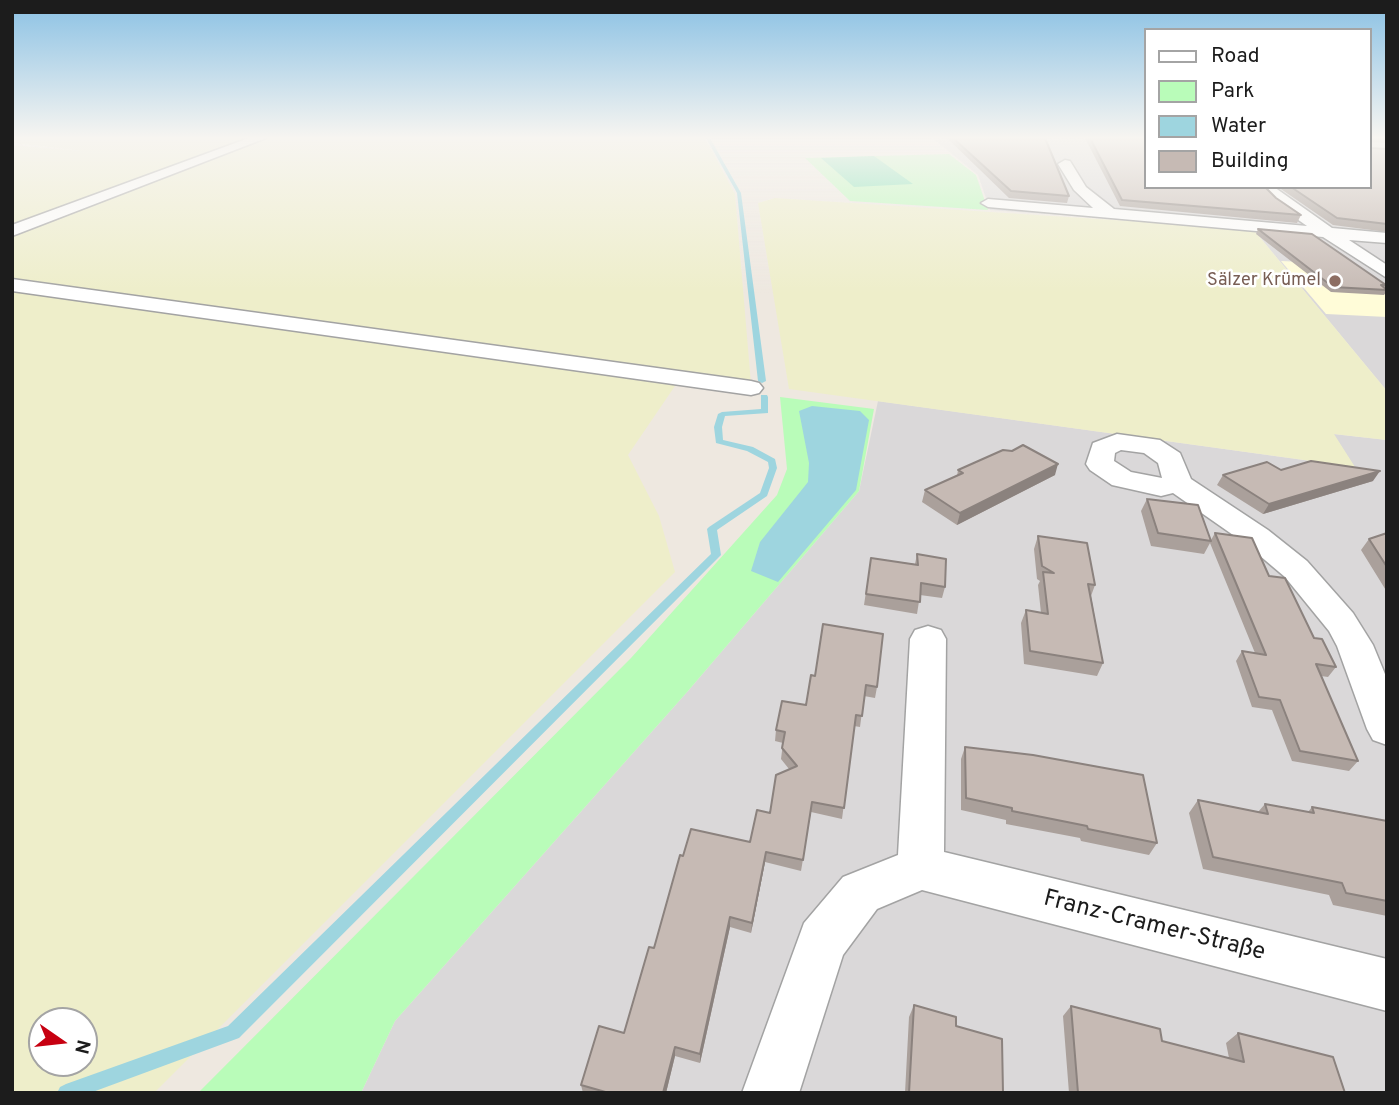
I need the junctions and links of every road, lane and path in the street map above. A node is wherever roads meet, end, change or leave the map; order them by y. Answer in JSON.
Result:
{"nodes":[{"id":1,"x":122,"y":190,"type":"edge"},
{"id":2,"x":1081,"y":190,"type":"edge"},
{"id":3,"x":1268,"y":190,"type":"edge"},
{"id":4,"x":988,"y":203,"type":"dead end"},
{"id":5,"x":1108,"y":212,"type":"junction"},
{"id":6,"x":12,"y":231,"type":"edge"},
{"id":7,"x":1326,"y":232,"type":"junction"},
{"id":8,"x":1387,"y":238,"type":"edge"},
{"id":9,"x":1387,"y":273,"type":"edge"},
{"id":10,"x":12,"y":285,"type":"edge"},
{"id":11,"x":751,"y":388,"type":"dead end"},
{"id":12,"x":1178,"y":483,"type":"dead end"},
{"id":13,"x":928,"y":639,"type":"dead end"},
{"id":14,"x":1387,"y":729,"type":"edge"},
{"id":15,"x":922,"y":868,"type":"junction"},
{"id":16,"x":1387,"y":985,"type":"edge"},
{"id":17,"x":770,"y":1093,"type":"edge"}],
"edges":[{"from":1,"to":6,"type":"street"},
{"from":2,"to":5,"type":"street"},
{"from":3,"to":7,"type":"street"},
{"from":4,"to":5,"type":"street"},
{"from":5,"to":7,"type":"street"},
{"from":7,"to":8,"type":"street"},
{"from":7,"to":9,"type":"street"},
{"from":10,"to":11,"type":"street"},
{"from":12,"to":14,"type":"street"},
{"from":13,"to":15,"type":"street"},
{"from":15,"to":16,"type":"street","name":"Franz-Cramer-Straße"},
{"from":15,"to":17,"type":"street"}]}
